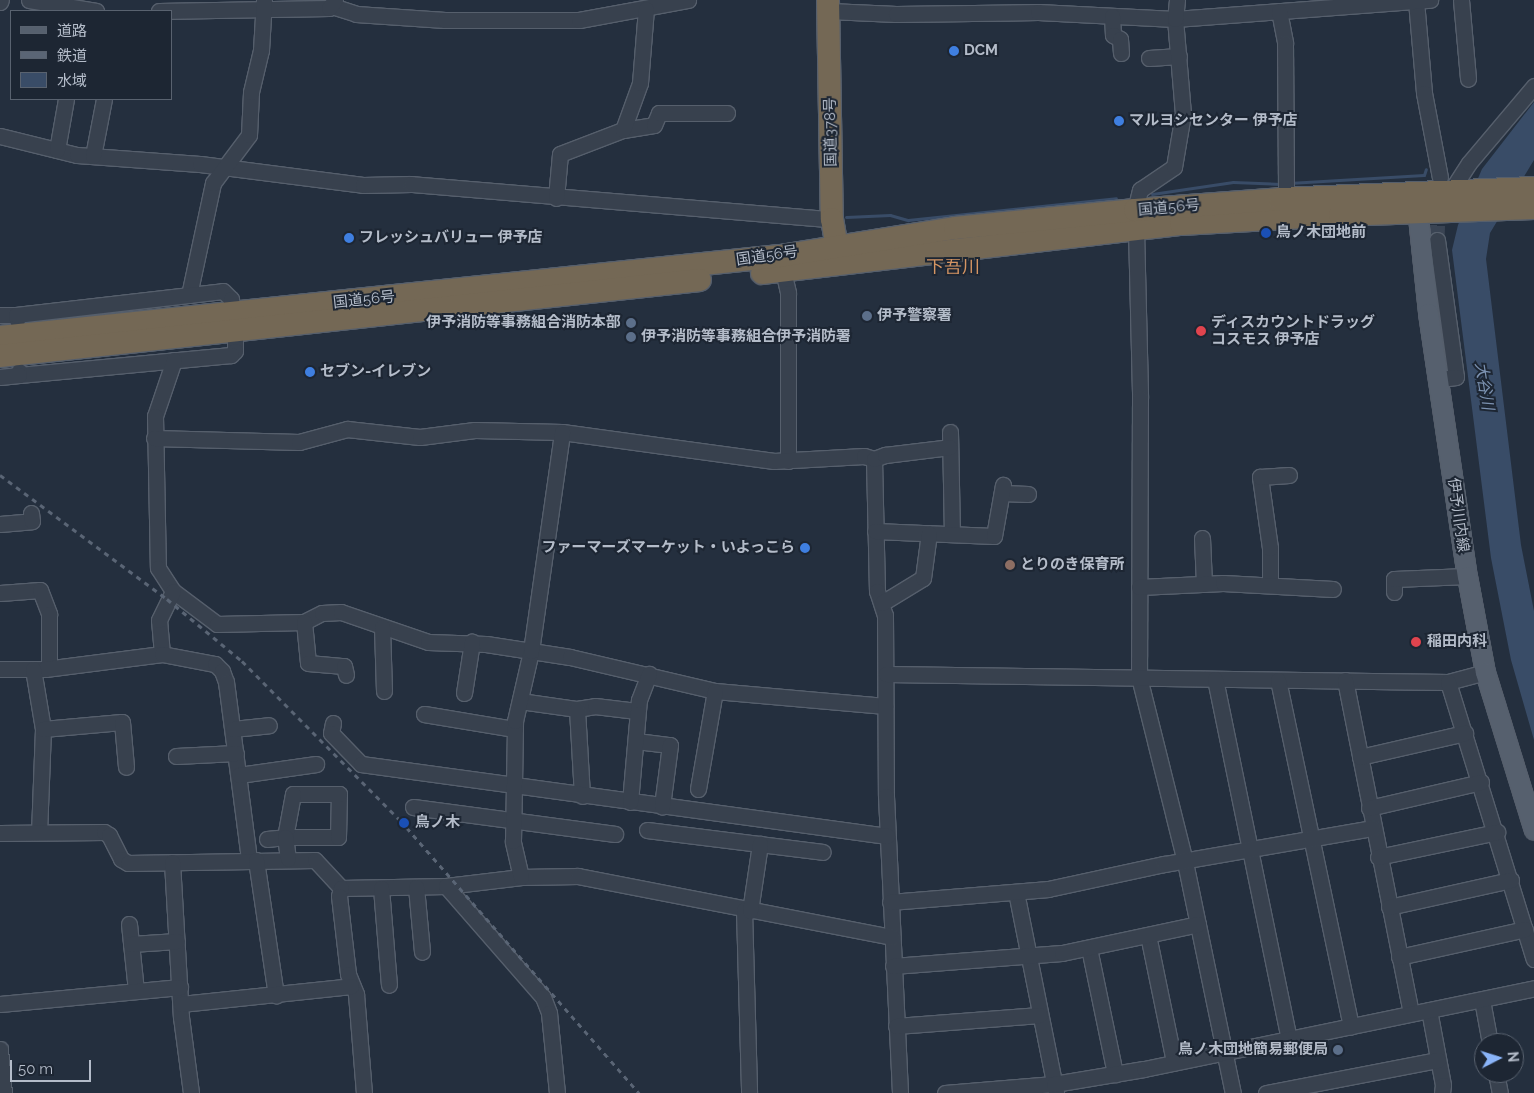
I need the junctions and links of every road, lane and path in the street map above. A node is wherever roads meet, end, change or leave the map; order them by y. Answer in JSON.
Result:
{"nodes":[{"id":1,"x":29,"y":0,"type":"edge"},
{"id":2,"x":688,"y":0,"type":"edge"},
{"id":3,"x":1177,"y":0,"type":"edge"},
{"id":4,"x":1461,"y":0,"type":"edge"},
{"id":5,"x":1416,"y":1,"type":"edge"},
{"id":6,"x":334,"y":3,"type":"edge"},
{"id":7,"x":1321,"y":4,"type":"edge"},
{"id":8,"x":264,"y":5,"type":"edge"},
{"id":9,"x":829,"y":5,"type":"edge"},
{"id":10,"x":1270,"y":8,"type":"edge"},
{"id":11,"x":646,"y":9,"type":"junction"},
{"id":12,"x":84,"y":10,"type":"edge"},
{"id":13,"x":172,"y":10,"type":"edge"},
{"id":14,"x":1112,"y":16,"type":"junction"},
{"id":15,"x":1176,"y":19,"type":"junction"},
{"id":16,"x":1121,"y":52,"type":"dead end"},
{"id":17,"x":1179,"y":56,"type":"junction"},
{"id":18,"x":1149,"y":58,"type":"dead end"},
{"id":19,"x":1468,"y":78,"type":"dead end"},
{"id":20,"x":1534,"y":86,"type":"edge"},
{"id":21,"x":66,"y":100,"type":"edge"},
{"id":22,"x":104,"y":100,"type":"edge"},
{"id":23,"x":727,"y":113,"type":"dead end"},
{"id":24,"x":623,"y":130,"type":"junction"},
{"id":25,"x":0,"y":136,"type":"edge"},
{"id":26,"x":57,"y":150,"type":"junction"},
{"id":27,"x":93,"y":156,"type":"junction"},
{"id":28,"x":224,"y":168,"type":"junction"},
{"id":29,"x":1532,"y":195,"type":"edge"},
{"id":30,"x":556,"y":198,"type":"junction"},
{"id":31,"x":1440,"y":198,"type":"junction"},
{"id":32,"x":1286,"y":199,"type":"junction"},
{"id":33,"x":832,"y":219,"type":"junction"},
{"id":34,"x":1136,"y":220,"type":"junction"},
{"id":35,"x":1436,"y":240,"type":"tunnel mouth"},
{"id":36,"x":838,"y":254,"type":"junction"},
{"id":37,"x":781,"y":263,"type":"junction"},
{"id":38,"x":189,"y":295,"type":"junction"},
{"id":39,"x":0,"y":315,"type":"edge"},
{"id":40,"x":234,"y":322,"type":"junction"},
{"id":41,"x":0,"y":337,"type":"edge"},
{"id":42,"x":0,"y":356,"type":"edge"},
{"id":43,"x":174,"y":360,"type":"junction"},
{"id":44,"x":0,"y":377,"type":"edge"},
{"id":45,"x":1440,"y":379,"type":"junction"},
{"id":46,"x":562,"y":432,"type":"junction"},
{"id":47,"x":154,"y":438,"type":"junction"},
{"id":48,"x":874,"y":460,"type":"junction"},
{"id":49,"x":788,"y":461,"type":"junction"},
{"id":50,"x":1289,"y":476,"type":"dead end"},
{"id":51,"x":1028,"y":494,"type":"dead end"},
{"id":52,"x":31,"y":513,"type":"dead end"},
{"id":53,"x":0,"y":524,"type":"edge"},
{"id":54,"x":875,"y":531,"type":"junction"},
{"id":55,"x":929,"y":533,"type":"junction"},
{"id":56,"x":952,"y":534,"type":"junction"},
{"id":57,"x":1202,"y":538,"type":"dead end"},
{"id":58,"x":1467,"y":576,"type":"junction"},
{"id":59,"x":1204,"y":584,"type":"junction"},
{"id":60,"x":1270,"y":585,"type":"junction"},
{"id":61,"x":1139,"y":587,"type":"junction"},
{"id":62,"x":1333,"y":589,"type":"dead end"},
{"id":63,"x":173,"y":591,"type":"junction"},
{"id":64,"x":1394,"y":592,"type":"dead end"},
{"id":65,"x":0,"y":593,"type":"edge"},
{"id":66,"x":882,"y":603,"type":"junction"},
{"id":67,"x":304,"y":622,"type":"junction"},
{"id":68,"x":382,"y":627,"type":"junction"},
{"id":69,"x":472,"y":642,"type":"junction"},
{"id":70,"x":531,"y":651,"type":"junction"},
{"id":71,"x":162,"y":654,"type":"junction"},
{"id":72,"x":49,"y":668,"type":"junction"},
{"id":73,"x":0,"y":669,"type":"edge"},
{"id":74,"x":33,"y":669,"type":"junction"},
{"id":75,"x":1485,"y":672,"type":"junction"},
{"id":76,"x":649,"y":674,"type":"junction"},
{"id":77,"x":886,"y":674,"type":"junction"},
{"id":78,"x":346,"y":675,"type":"dead end"},
{"id":79,"x":1139,"y":677,"type":"junction"},
{"id":80,"x":1215,"y":679,"type":"junction"},
{"id":81,"x":1278,"y":680,"type":"junction"},
{"id":82,"x":1345,"y":680,"type":"junction"},
{"id":83,"x":1448,"y":682,"type":"junction"},
{"id":84,"x":384,"y":691,"type":"dead end"},
{"id":85,"x":715,"y":691,"type":"junction"},
{"id":86,"x":464,"y":693,"type":"dead end"},
{"id":87,"x":520,"y":701,"type":"junction"},
{"id":88,"x":885,"y":706,"type":"junction"},
{"id":89,"x":577,"y":709,"type":"junction"},
{"id":90,"x":637,"y":711,"type":"junction"},
{"id":91,"x":424,"y":714,"type":"dead end"},
{"id":92,"x":333,"y":723,"type":"dead end"},
{"id":93,"x":269,"y":725,"type":"dead end"},
{"id":94,"x":44,"y":729,"type":"junction"},
{"id":95,"x":232,"y":729,"type":"junction"},
{"id":96,"x":515,"y":729,"type":"junction"},
{"id":97,"x":1465,"y":733,"type":"junction"},
{"id":98,"x":636,"y":741,"type":"junction"},
{"id":99,"x":236,"y":753,"type":"junction"},
{"id":100,"x":176,"y":756,"type":"dead end"},
{"id":101,"x":1360,"y":757,"type":"junction"},
{"id":102,"x":316,"y":764,"type":"dead end"},
{"id":103,"x":126,"y":768,"type":"dead end"},
{"id":104,"x":239,"y":776,"type":"junction"},
{"id":105,"x":1481,"y":782,"type":"junction"},
{"id":106,"x":515,"y":787,"type":"junction"},
{"id":107,"x":698,"y":789,"type":"dead end"},
{"id":108,"x":582,"y":796,"type":"junction"},
{"id":109,"x":630,"y":802,"type":"junction"},
{"id":110,"x":662,"y":806,"type":"junction"},
{"id":111,"x":413,"y":807,"type":"dead end"},
{"id":112,"x":1369,"y":808,"type":"junction"},
{"id":113,"x":514,"y":821,"type":"junction"},
{"id":114,"x":1373,"y":828,"type":"junction"},
{"id":115,"x":647,"y":830,"type":"dead end"},
{"id":116,"x":1534,"y":830,"type":"edge"},
{"id":117,"x":39,"y":832,"type":"junction"},
{"id":118,"x":1497,"y":832,"type":"junction"},
{"id":119,"x":0,"y":833,"type":"edge"},
{"id":120,"x":615,"y":834,"type":"dead end"},
{"id":121,"x":888,"y":836,"type":"junction"},
{"id":122,"x":267,"y":839,"type":"dead end"},
{"id":123,"x":1310,"y":839,"type":"junction"},
{"id":124,"x":760,"y":844,"type":"junction"},
{"id":125,"x":1251,"y":850,"type":"junction"},
{"id":126,"x":823,"y":852,"type":"dead end"},
{"id":127,"x":1378,"y":857,"type":"junction"},
{"id":128,"x":288,"y":859,"type":"junction"},
{"id":129,"x":253,"y":860,"type":"junction"},
{"id":130,"x":172,"y":862,"type":"junction"},
{"id":131,"x":1184,"y":862,"type":"junction"},
{"id":132,"x":521,"y":877,"type":"junction"},
{"id":133,"x":1511,"y":880,"type":"junction"},
{"id":134,"x":446,"y":886,"type":"junction"},
{"id":135,"x":416,"y":887,"type":"junction"},
{"id":136,"x":341,"y":888,"type":"junction"},
{"id":137,"x":380,"y":888,"type":"junction"},
{"id":138,"x":1016,"y":892,"type":"junction"},
{"id":139,"x":890,"y":902,"type":"junction"},
{"id":140,"x":1389,"y":906,"type":"junction"},
{"id":141,"x":747,"y":910,"type":"junction"},
{"id":142,"x":129,"y":924,"type":"dead end"},
{"id":143,"x":1198,"y":924,"type":"junction"},
{"id":144,"x":1525,"y":929,"type":"junction"},
{"id":145,"x":1148,"y":935,"type":"junction"},
{"id":146,"x":892,"y":937,"type":"junction"},
{"id":147,"x":177,"y":941,"type":"junction"},
{"id":148,"x":131,"y":944,"type":"junction"},
{"id":149,"x":1089,"y":948,"type":"junction"},
{"id":150,"x":422,"y":952,"type":"dead end"},
{"id":151,"x":1028,"y":955,"type":"junction"},
{"id":152,"x":1399,"y":958,"type":"junction"},
{"id":153,"x":1534,"y":959,"type":"edge"},
{"id":154,"x":893,"y":966,"type":"junction"},
{"id":155,"x":389,"y":985,"type":"dead end"},
{"id":156,"x":351,"y":986,"type":"junction"},
{"id":157,"x":180,"y":987,"type":"junction"},
{"id":158,"x":1534,"y":988,"type":"edge"},
{"id":159,"x":136,"y":991,"type":"junction"},
{"id":160,"x":276,"y":996,"type":"junction"},
{"id":161,"x":1482,"y":1000,"type":"junction"},
{"id":162,"x":0,"y":1004,"type":"edge"},
{"id":163,"x":181,"y":1004,"type":"junction"},
{"id":164,"x":1429,"y":1010,"type":"junction"},
{"id":165,"x":1411,"y":1013,"type":"junction"},
{"id":166,"x":1040,"y":1015,"type":"junction"},
{"id":167,"x":896,"y":1026,"type":"junction"},
{"id":168,"x":1351,"y":1026,"type":"junction"},
{"id":169,"x":1488,"y":1033,"type":"edge"},
{"id":170,"x":1289,"y":1038,"type":"junction"},
{"id":171,"x":0,"y":1049,"type":"edge"},
{"id":172,"x":1225,"y":1052,"type":"junction"},
{"id":173,"x":1438,"y":1060,"type":"junction"},
{"id":174,"x":1174,"y":1062,"type":"junction"},
{"id":175,"x":1115,"y":1074,"type":"junction"},
{"id":176,"x":1345,"y":1086,"type":"edge"},
{"id":177,"x":1055,"y":1089,"type":"edge"},
{"id":178,"x":1291,"y":1091,"type":"edge"},
{"id":179,"x":1445,"y":1092,"type":"edge"},
{"id":180,"x":4,"y":1093,"type":"edge"},
{"id":181,"x":191,"y":1093,"type":"edge"},
{"id":182,"x":364,"y":1093,"type":"edge"},
{"id":183,"x":557,"y":1093,"type":"edge"},
{"id":184,"x":749,"y":1093,"type":"edge"},
{"id":185,"x":900,"y":1093,"type":"edge"},
{"id":186,"x":946,"y":1093,"type":"edge"},
{"id":187,"x":1233,"y":1093,"type":"edge"},
{"id":188,"x":1266,"y":1093,"type":"edge"}],
"edges":[{"from":1,"to":12,"type":"street"},
{"from":2,"to":11,"type":"street"},
{"from":3,"to":15,"type":"street"},
{"from":4,"to":19,"type":"street"},
{"from":5,"to":7,"type":"street"},
{"from":5,"to":31,"type":"street"},
{"from":6,"to":8,"type":"street"},
{"from":6,"to":11,"type":"street"},
{"from":7,"to":10,"type":"street"},
{"from":8,"to":13,"type":"street"},
{"from":8,"to":28,"type":"street"},
{"from":9,"to":14,"type":"street"},
{"from":9,"to":33,"type":"highway","name":"国道378号"},
{"from":10,"to":15,"type":"street"},
{"from":10,"to":32,"type":"street"},
{"from":11,"to":24,"type":"street"},
{"from":14,"to":15,"type":"street"},
{"from":14,"to":16,"type":"street"},
{"from":15,"to":17,"type":"street"},
{"from":17,"to":18,"type":"street"},
{"from":17,"to":34,"type":"street"},
{"from":20,"to":31,"type":"street"},
{"from":21,"to":26,"type":"street"},
{"from":22,"to":27,"type":"street"},
{"from":23,"to":24,"type":"street"},
{"from":24,"to":30,"type":"street"},
{"from":25,"to":26,"type":"street"},
{"from":26,"to":27,"type":"street"},
{"from":27,"to":28,"type":"street"},
{"from":28,"to":30,"type":"street"},
{"from":28,"to":38,"type":"street"},
{"from":29,"to":31,"type":"highway","name":"国道56号"},
{"from":29,"to":31,"type":"highway","name":"国道56号"},
{"from":30,"to":33,"type":"street"},
{"from":31,"to":32,"type":"highway","name":"国道56号"},
{"from":31,"to":34,"type":"highway","name":"国道56号"},
{"from":31,"to":45,"type":"main road","name":"伊予川内線"},
{"from":32,"to":34,"type":"highway","name":"国道56号"},
{"from":33,"to":36,"type":"highway","name":"国道378号"},
{"from":34,"to":36,"type":"highway","name":"国道56号"},
{"from":34,"to":61,"type":"street"},
{"from":35,"to":45,"type":"street"},
{"from":36,"to":37,"type":"highway","name":"国道56号"},
{"from":37,"to":40,"type":"highway","name":"国道56号"},
{"from":37,"to":49,"type":"street"},
{"from":38,"to":39,"type":"street"},
{"from":38,"to":40,"type":"street"},
{"from":40,"to":41,"type":"highway","name":"国道56号"},
{"from":40,"to":42,"type":"highway","name":"国道56号"},
{"from":40,"to":43,"type":"street"},
{"from":43,"to":44,"type":"street"},
{"from":43,"to":47,"type":"street"},
{"from":45,"to":58,"type":"main road","name":"伊予川内線"},
{"from":46,"to":47,"type":"street"},
{"from":46,"to":49,"type":"street"},
{"from":46,"to":70,"type":"street"},
{"from":47,"to":63,"type":"street"},
{"from":48,"to":49,"type":"street"},
{"from":48,"to":54,"type":"street"},
{"from":48,"to":56,"type":"street"},
{"from":50,"to":60,"type":"street"},
{"from":51,"to":56,"type":"street"},
{"from":52,"to":53,"type":"street"},
{"from":54,"to":55,"type":"street"},
{"from":54,"to":66,"type":"street"},
{"from":55,"to":56,"type":"street"},
{"from":55,"to":66,"type":"street"},
{"from":57,"to":59,"type":"street"},
{"from":58,"to":64,"type":"street"},
{"from":58,"to":75,"type":"main road","name":"伊予川内線"},
{"from":59,"to":60,"type":"street"},
{"from":59,"to":61,"type":"street"},
{"from":60,"to":62,"type":"street"},
{"from":61,"to":79,"type":"street"},
{"from":63,"to":67,"type":"street"},
{"from":63,"to":71,"type":"street"},
{"from":65,"to":72,"type":"street"},
{"from":66,"to":77,"type":"street"},
{"from":67,"to":68,"type":"street"},
{"from":67,"to":78,"type":"street"},
{"from":68,"to":69,"type":"street"},
{"from":68,"to":84,"type":"street"},
{"from":69,"to":70,"type":"street"},
{"from":69,"to":86,"type":"street"},
{"from":70,"to":76,"type":"street"},
{"from":70,"to":87,"type":"street"},
{"from":71,"to":72,"type":"street"},
{"from":71,"to":95,"type":"street"},
{"from":72,"to":74,"type":"street"},
{"from":73,"to":74,"type":"street"},
{"from":74,"to":94,"type":"street"},
{"from":75,"to":83,"type":"street"},
{"from":75,"to":116,"type":"main road","name":"伊予川内線"},
{"from":76,"to":85,"type":"street"},
{"from":76,"to":90,"type":"street"},
{"from":77,"to":79,"type":"street"},
{"from":77,"to":88,"type":"street"},
{"from":79,"to":80,"type":"street"},
{"from":79,"to":131,"type":"street"},
{"from":80,"to":81,"type":"street"},
{"from":80,"to":125,"type":"street"},
{"from":81,"to":82,"type":"street"},
{"from":81,"to":123,"type":"street"},
{"from":82,"to":83,"type":"street"},
{"from":82,"to":101,"type":"street"},
{"from":83,"to":97,"type":"street"},
{"from":85,"to":88,"type":"street"},
{"from":85,"to":107,"type":"street"},
{"from":87,"to":89,"type":"street"},
{"from":87,"to":96,"type":"street"},
{"from":88,"to":121,"type":"street"},
{"from":89,"to":90,"type":"street"},
{"from":89,"to":108,"type":"street"},
{"from":90,"to":98,"type":"street"},
{"from":91,"to":96,"type":"street"},
{"from":92,"to":106,"type":"street"},
{"from":93,"to":95,"type":"street"},
{"from":94,"to":103,"type":"street"},
{"from":94,"to":117,"type":"street"},
{"from":95,"to":99,"type":"street"},
{"from":96,"to":106,"type":"street"},
{"from":97,"to":101,"type":"street"},
{"from":97,"to":105,"type":"street"},
{"from":98,"to":109,"type":"street"},
{"from":98,"to":110,"type":"street"},
{"from":99,"to":100,"type":"street"},
{"from":99,"to":104,"type":"street"},
{"from":101,"to":112,"type":"street"},
{"from":102,"to":104,"type":"street"},
{"from":104,"to":129,"type":"street"},
{"from":105,"to":112,"type":"street"},
{"from":105,"to":118,"type":"street"},
{"from":106,"to":108,"type":"street"},
{"from":106,"to":113,"type":"street"},
{"from":108,"to":109,"type":"street"},
{"from":109,"to":110,"type":"street"},
{"from":110,"to":121,"type":"street"},
{"from":111,"to":113,"type":"street"},
{"from":112,"to":114,"type":"street"},
{"from":113,"to":120,"type":"street"},
{"from":113,"to":132,"type":"street"},
{"from":114,"to":123,"type":"street"},
{"from":114,"to":127,"type":"street"},
{"from":115,"to":124,"type":"street"},
{"from":117,"to":119,"type":"street"},
{"from":117,"to":130,"type":"street"},
{"from":118,"to":127,"type":"street"},
{"from":118,"to":133,"type":"street"},
{"from":121,"to":139,"type":"street"},
{"from":122,"to":128,"type":"street"},
{"from":123,"to":125,"type":"street"},
{"from":123,"to":168,"type":"street"},
{"from":124,"to":126,"type":"street"},
{"from":124,"to":141,"type":"street"},
{"from":125,"to":131,"type":"street"},
{"from":125,"to":170,"type":"street"},
{"from":127,"to":140,"type":"street"},
{"from":128,"to":129,"type":"street"},
{"from":128,"to":136,"type":"street"},
{"from":129,"to":130,"type":"street"},
{"from":129,"to":160,"type":"street"},
{"from":130,"to":147,"type":"street"},
{"from":131,"to":138,"type":"street"},
{"from":131,"to":143,"type":"street"},
{"from":132,"to":134,"type":"street"},
{"from":132,"to":141,"type":"street"},
{"from":133,"to":140,"type":"street"},
{"from":133,"to":144,"type":"street"},
{"from":134,"to":135,"type":"street"},
{"from":134,"to":183,"type":"street"},
{"from":135,"to":137,"type":"street"},
{"from":135,"to":150,"type":"street"},
{"from":136,"to":137,"type":"street"},
{"from":136,"to":156,"type":"street"},
{"from":137,"to":155,"type":"street"},
{"from":138,"to":139,"type":"street"},
{"from":138,"to":151,"type":"street"},
{"from":139,"to":146,"type":"street"},
{"from":140,"to":152,"type":"street"},
{"from":141,"to":146,"type":"street"},
{"from":141,"to":184,"type":"street"},
{"from":142,"to":148,"type":"street"},
{"from":143,"to":145,"type":"street"},
{"from":143,"to":172,"type":"street"},
{"from":144,"to":152,"type":"street"},
{"from":144,"to":153,"type":"street"},
{"from":145,"to":149,"type":"street"},
{"from":145,"to":174,"type":"street"},
{"from":146,"to":154,"type":"street"},
{"from":147,"to":148,"type":"street"},
{"from":147,"to":157,"type":"street"},
{"from":148,"to":159,"type":"street"},
{"from":149,"to":151,"type":"street"},
{"from":149,"to":175,"type":"street"},
{"from":151,"to":154,"type":"street"},
{"from":151,"to":166,"type":"street"},
{"from":152,"to":165,"type":"street"},
{"from":154,"to":167,"type":"street"},
{"from":156,"to":160,"type":"street"},
{"from":156,"to":182,"type":"street"},
{"from":157,"to":159,"type":"street"},
{"from":157,"to":163,"type":"street"},
{"from":158,"to":161,"type":"street"},
{"from":159,"to":162,"type":"street"},
{"from":160,"to":163,"type":"street"},
{"from":161,"to":164,"type":"street"},
{"from":161,"to":169,"type":"street"},
{"from":163,"to":181,"type":"street"},
{"from":164,"to":165,"type":"street"},
{"from":164,"to":173,"type":"street"},
{"from":165,"to":168,"type":"street"},
{"from":166,"to":167,"type":"street"},
{"from":166,"to":177,"type":"street"},
{"from":167,"to":185,"type":"street"},
{"from":168,"to":170,"type":"street"},
{"from":170,"to":172,"type":"street"},
{"from":171,"to":180,"type":"street"},
{"from":172,"to":174,"type":"street"},
{"from":172,"to":187,"type":"street"},
{"from":173,"to":176,"type":"street"},
{"from":173,"to":179,"type":"street"},
{"from":174,"to":175,"type":"street"},
{"from":175,"to":177,"type":"street"},
{"from":176,"to":178,"type":"street"},
{"from":177,"to":186,"type":"street"},
{"from":178,"to":188,"type":"street"}]}
